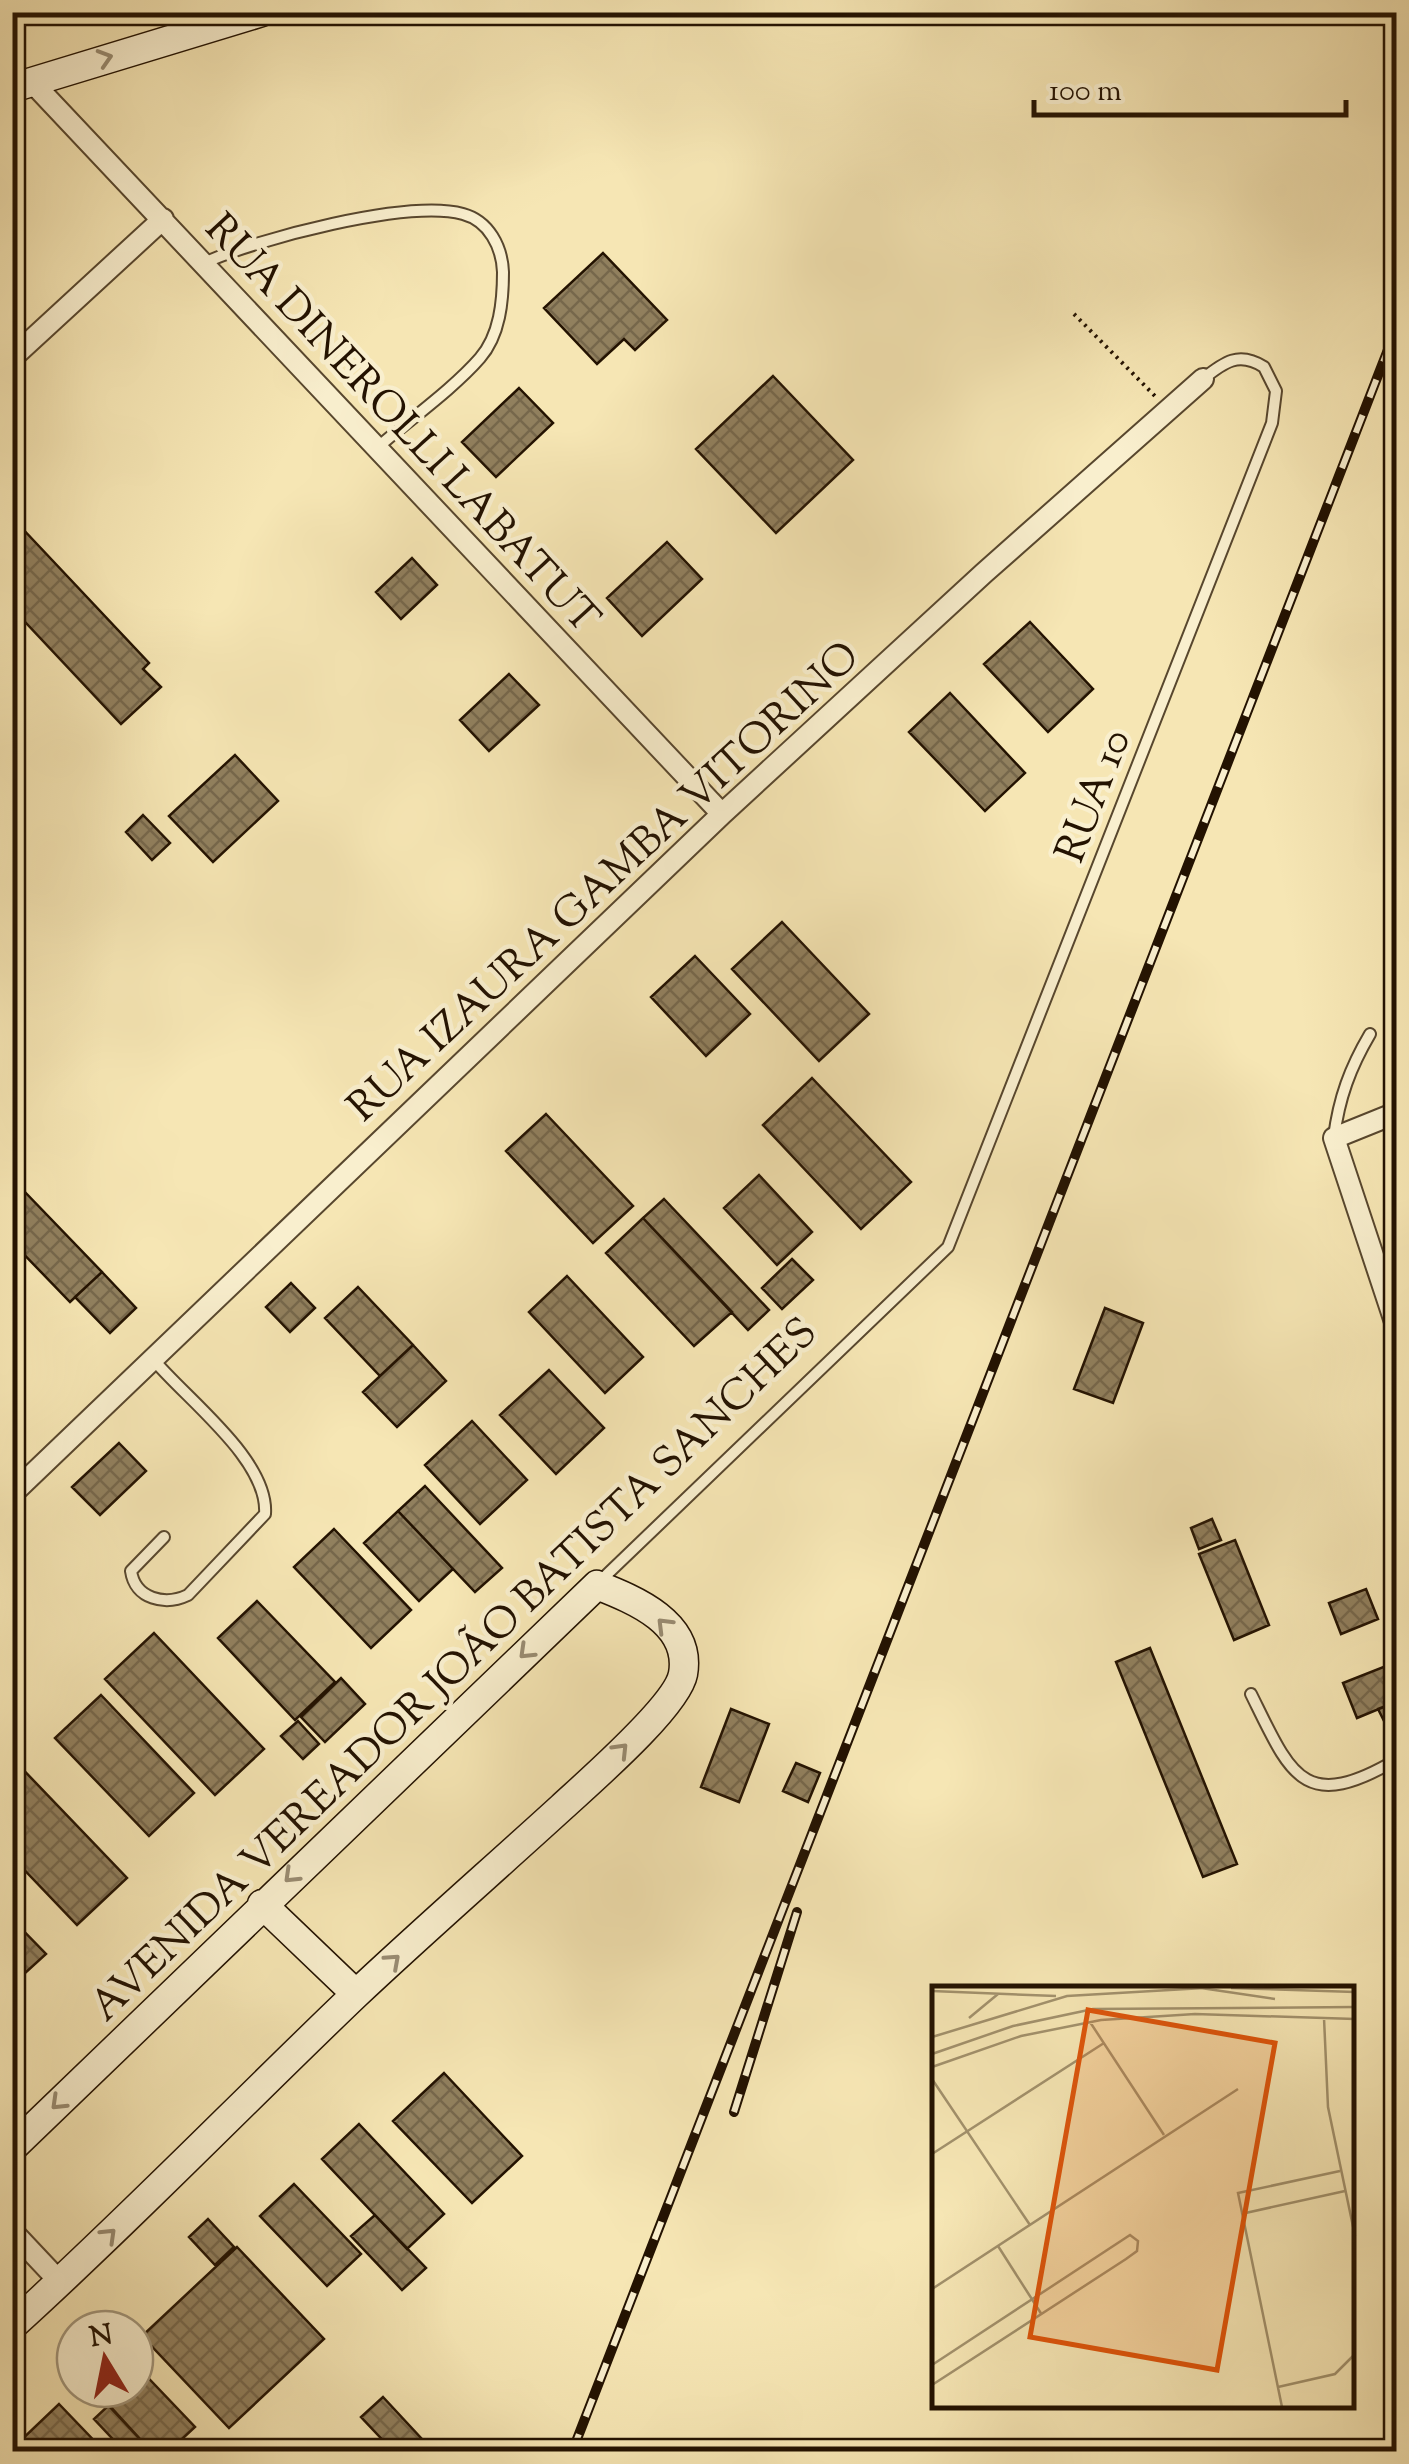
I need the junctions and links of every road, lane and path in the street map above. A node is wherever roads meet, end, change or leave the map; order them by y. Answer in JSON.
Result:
{"nodes":[{"id":1,"x":262,"y":12,"type":"edge"},
{"id":2,"x":22,"y":85,"type":"edge"},
{"id":3,"x":163,"y":219,"type":"junction"},
{"id":4,"x":204,"y":263,"type":"junction"},
{"id":5,"x":1074,"y":314,"type":"dead end"},
{"id":6,"x":12,"y":358,"type":"edge"},
{"id":7,"x":1264,"y":367,"type":"joint"},
{"id":8,"x":1203,"y":379,"type":"joint"},
{"id":9,"x":1169,"y":410,"type":"junction"},
{"id":10,"x":378,"y":448,"type":"junction"},
{"id":11,"x":722,"y":814,"type":"junction"},
{"id":12,"x":1370,"y":1034,"type":"dead end"},
{"id":13,"x":1396,"y":1113,"type":"edge"},
{"id":14,"x":1334,"y":1138,"type":"junction"},
{"id":15,"x":948,"y":1247,"type":"joint"},
{"id":16,"x":1391,"y":1289,"type":"edge"},
{"id":17,"x":1396,"y":1325,"type":"edge"},
{"id":18,"x":153,"y":1360,"type":"junction"},
{"id":19,"x":12,"y":1494,"type":"edge"},
{"id":20,"x":164,"y":1536,"type":"dead end"},
{"id":21,"x":597,"y":1585,"type":"junction"},
{"id":22,"x":1251,"y":1694,"type":"dead end"},
{"id":23,"x":1396,"y":1760,"type":"edge"},
{"id":24,"x":262,"y":1904,"type":"junction"},
{"id":25,"x":356,"y":1994,"type":"junction"},
{"id":26,"x":12,"y":2148,"type":"edge"},
{"id":27,"x":12,"y":2232,"type":"edge"},
{"id":28,"x":60,"y":2282,"type":"junction"},
{"id":29,"x":12,"y":2326,"type":"edge"}],
"edges":[{"from":2,"to":1,"type":"street","one_way":true},
{"from":2,"to":3,"type":"street","name":"RUA DINEROLLI LABATUT"},
{"from":3,"to":4,"type":"street","name":"RUA DINEROLLI LABATUT"},
{"from":3,"to":6,"type":"street"},
{"from":4,"to":10,"type":"street","name":"RUA DINEROLLI LABATUT"},
{"from":4,"to":10,"type":"lane"},
{"from":5,"to":9,"type":"path"},
{"from":7,"to":8,"type":"lane","name":"RUA IZAURA GAMBA VITORINO"},
{"from":7,"to":15,"type":"lane","name":"RUA 10"},
{"from":8,"to":9,"type":"street","name":"RUA IZAURA GAMBA VITORINO"},
{"from":9,"to":11,"type":"street","name":"RUA IZAURA GAMBA VITORINO"},
{"from":10,"to":11,"type":"street","name":"RUA DINEROLLI LABATUT"},
{"from":11,"to":18,"type":"street","name":"RUA IZAURA GAMBA VITORINO"},
{"from":12,"to":14,"type":"lane"},
{"from":13,"to":14,"type":"street"},
{"from":14,"to":16,"type":"street"},
{"from":15,"to":21,"type":"lane","name":"AVENIDA VEREADOR JOÃO BATISTA SANCHES"},
{"from":16,"to":17,"type":"street"},
{"from":18,"to":19,"type":"street","name":"RUA IZAURA GAMBA VITORINO"},
{"from":18,"to":20,"type":"lane"},
{"from":21,"to":24,"type":"street","name":"AVENIDA VEREADOR JOÃO BATISTA SANCHES","one_way":true},
{"from":25,"to":21,"type":"street","one_way":true},
{"from":22,"to":23,"type":"lane"},
{"from":24,"to":25,"type":"street"},
{"from":24,"to":26,"type":"street","name":"AVENIDA VEREADOR JOÃO BATISTA SANCHES","one_way":true},
{"from":28,"to":25,"type":"street","one_way":true},
{"from":27,"to":28,"type":"street"},
{"from":28,"to":29,"type":"street"}]}
